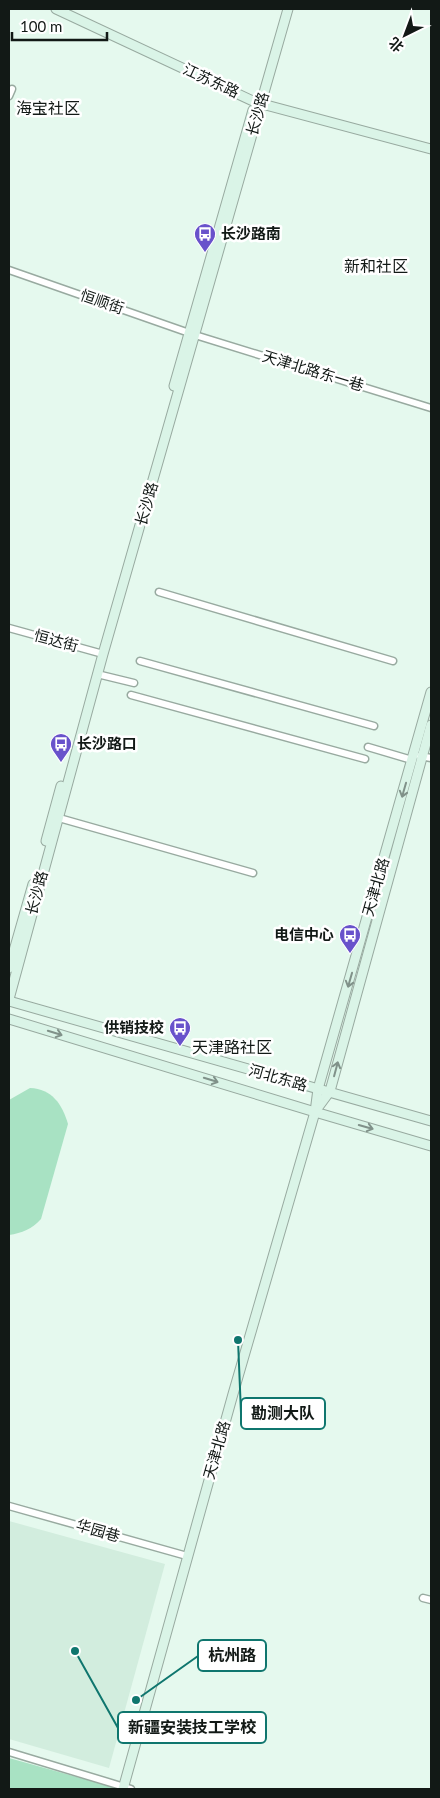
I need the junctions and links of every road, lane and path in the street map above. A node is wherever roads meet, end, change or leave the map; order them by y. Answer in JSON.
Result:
{"nodes":[{"id":1,"x":56,"y":9,"type":"edge"},
{"id":2,"x":282,"y":9,"type":"edge"},
{"id":3,"x":288,"y":9,"type":"edge"},
{"id":4,"x":12,"y":89,"type":"dead end"},
{"id":5,"x":9,"y":96,"type":"edge"},
{"id":6,"x":258,"y":103,"type":"junction"},
{"id":7,"x":431,"y":148,"type":"edge"},
{"id":8,"x":9,"y":270,"type":"edge"},
{"id":9,"x":192,"y":333,"type":"junction"},
{"id":10,"x":431,"y":408,"type":"edge"},
{"id":11,"x":159,"y":592,"type":"dead end"},
{"id":12,"x":9,"y":628,"type":"edge"},
{"id":13,"x":100,"y":653,"type":"junction"},
{"id":14,"x":140,"y":660,"type":"dead end"},
{"id":15,"x":393,"y":661,"type":"dead end"},
{"id":16,"x":97,"y":674,"type":"junction"},
{"id":17,"x":134,"y":683,"type":"dead end"},
{"id":18,"x":431,"y":692,"type":"edge"},
{"id":19,"x":131,"y":695,"type":"dead end"},
{"id":20,"x":431,"y":725,"type":"edge"},
{"id":21,"x":374,"y":726,"type":"dead end"},
{"id":22,"x":368,"y":747,"type":"dead end"},
{"id":23,"x":420,"y":757,"type":"edge"},
{"id":24,"x":365,"y":759,"type":"dead end"},
{"id":25,"x":59,"y":818,"type":"junction"},
{"id":26,"x":254,"y":872,"type":"dead end"},
{"id":27,"x":9,"y":968,"type":"edge"},
{"id":28,"x":9,"y":1000,"type":"edge"},
{"id":29,"x":9,"y":1019,"type":"edge"},
{"id":30,"x":318,"y":1090,"type":"junction"},
{"id":31,"x":330,"y":1092,"type":"junction"},
{"id":32,"x":315,"y":1112,"type":"junction"},
{"id":33,"x":431,"y":1121,"type":"edge"},
{"id":34,"x":431,"y":1146,"type":"edge"},
{"id":35,"x":9,"y":1506,"type":"edge"},
{"id":36,"x":187,"y":1556,"type":"junction"},
{"id":37,"x":424,"y":1598,"type":"dead end"},
{"id":38,"x":431,"y":1600,"type":"edge"},
{"id":39,"x":9,"y":1752,"type":"edge"},
{"id":40,"x":126,"y":1789,"type":"edge"}],
"edges":[{"from":1,"to":6,"type":"street","name":"江苏东路"},
{"from":2,"to":6,"type":"street","name":"长沙路"},
{"from":3,"to":6,"type":"street","name":"长沙路"},
{"from":4,"to":5,"type":"street"},
{"from":6,"to":7,"type":"street","name":"江苏东路"},
{"from":6,"to":9,"type":"street","name":"长沙路"},
{"from":8,"to":9,"type":"street","name":"恒顺街"},
{"from":9,"to":10,"type":"street","name":"天津北路东一巷"},
{"from":9,"to":13,"type":"street","name":"长沙路"},
{"from":11,"to":15,"type":"street"},
{"from":12,"to":13,"type":"street","name":"恒达街"},
{"from":13,"to":16,"type":"street","name":"长沙路"},
{"from":13,"to":27,"type":"street","name":"长沙路"},
{"from":14,"to":21,"type":"street"},
{"from":16,"to":17,"type":"street"},
{"from":16,"to":25,"type":"street","name":"长沙路"},
{"from":18,"to":23,"type":"street","name":"天津北路"},
{"from":19,"to":24,"type":"street"},
{"from":20,"to":23,"type":"street","name":"天津北路"},
{"from":22,"to":23,"type":"street"},
{"from":23,"to":30,"type":"street","name":"天津北路","one_way":true},
{"from":31,"to":23,"type":"street","name":"天津北路","one_way":true},
{"from":25,"to":26,"type":"street"},
{"from":25,"to":28,"type":"street","name":"长沙路"},
{"from":28,"to":30,"type":"street","name":"河北东路"},
{"from":29,"to":32,"type":"street","one_way":true},
{"from":30,"to":31,"type":"street","name":"河北东路"},
{"from":30,"to":32,"type":"street","name":"天津北路"},
{"from":31,"to":32,"type":"street","name":"天津北路"},
{"from":31,"to":33,"type":"street","name":"河北东路"},
{"from":32,"to":34,"type":"street","one_way":true},
{"from":32,"to":36,"type":"street","name":"天津北路"},
{"from":35,"to":36,"type":"street","name":"华园巷"},
{"from":36,"to":40,"type":"street","name":"天津北路"},
{"from":37,"to":38,"type":"street"},
{"from":39,"to":40,"type":"street"}]}
